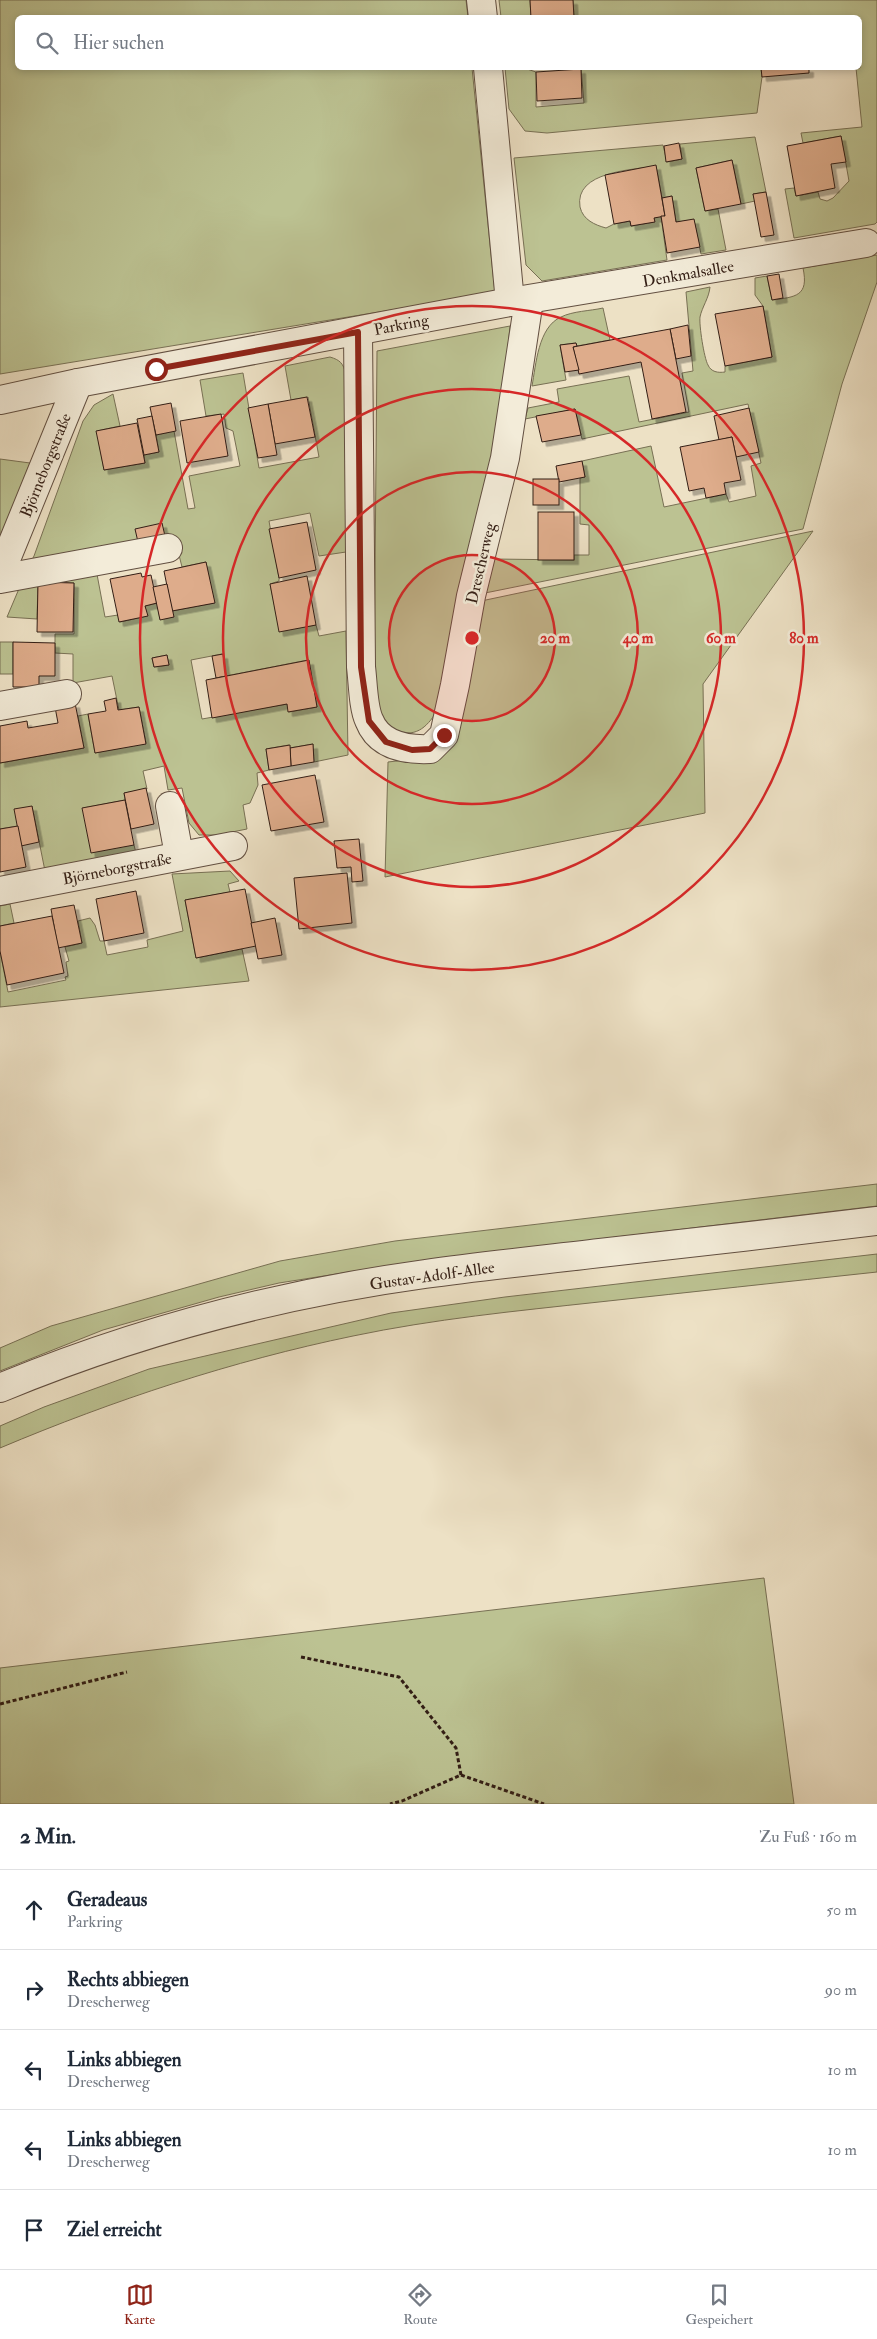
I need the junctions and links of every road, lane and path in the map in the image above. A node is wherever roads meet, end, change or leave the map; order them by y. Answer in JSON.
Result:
{"nodes":[{"id":1,"x":481,"y":0,"type":"edge"},
{"id":2,"x":483,"y":15,"type":"edge"},
{"id":3,"x":488,"y":70,"type":"edge"},
{"id":4,"x":866,"y":243,"type":"dead end"},
{"id":5,"x":520,"y":301,"type":"junction"},
{"id":6,"x":358,"y":332,"type":"junction"},
{"id":7,"x":78,"y":383,"type":"junction"},
{"id":8,"x":0,"y":400,"type":"edge"},
{"id":9,"x":168,"y":548,"type":"dead end"},
{"id":10,"x":0,"y":574,"type":"edge"},
{"id":11,"x":0,"y":579,"type":"edge"},
{"id":12,"x":67,"y":694,"type":"dead end"},
{"id":13,"x":0,"y":706,"type":"edge"},
{"id":14,"x":170,"y":806,"type":"dead end"},
{"id":15,"x":233,"y":846,"type":"dead end"},
{"id":16,"x":179,"y":855,"type":"junction"},
{"id":17,"x":0,"y":891,"type":"edge"},
{"id":18,"x":877,"y":1221,"type":"edge"},
{"id":19,"x":0,"y":1388,"type":"edge"},
{"id":20,"x":301,"y":1657,"type":"dead end"},
{"id":21,"x":127,"y":1672,"type":"dead end"},
{"id":22,"x":0,"y":1704,"type":"edge"},
{"id":23,"x":461,"y":1775,"type":"junction"},
{"id":24,"x":390,"y":1804,"type":"edge"},
{"id":25,"x":544,"y":1804,"type":"edge"}],
"edges":[{"from":1,"to":2,"type":"street"},
{"from":3,"to":5,"type":"street"},
{"from":4,"to":5,"type":"street","name":"Denkmalsallee"},
{"from":5,"to":6,"type":"street","name":"Parkring"},
{"from":5,"to":6,"type":"street","name":"Drescherweg"},
{"from":6,"to":7,"type":"street","name":"Parkring"},
{"from":7,"to":8,"type":"street","name":"Parkring"},
{"from":7,"to":10,"type":"street","name":"Björneborgstraße"},
{"from":9,"to":11,"type":"street"},
{"from":12,"to":13,"type":"street"},
{"from":14,"to":16,"type":"street"},
{"from":15,"to":16,"type":"street","name":"Björneborgstraße"},
{"from":16,"to":17,"type":"street","name":"Björneborgstraße"},
{"from":18,"to":19,"type":"street","name":"Gustav-Adolf-Allee"},
{"from":20,"to":23,"type":"path"},
{"from":21,"to":22,"type":"path"},
{"from":23,"to":24,"type":"path"},
{"from":23,"to":25,"type":"path"}]}
